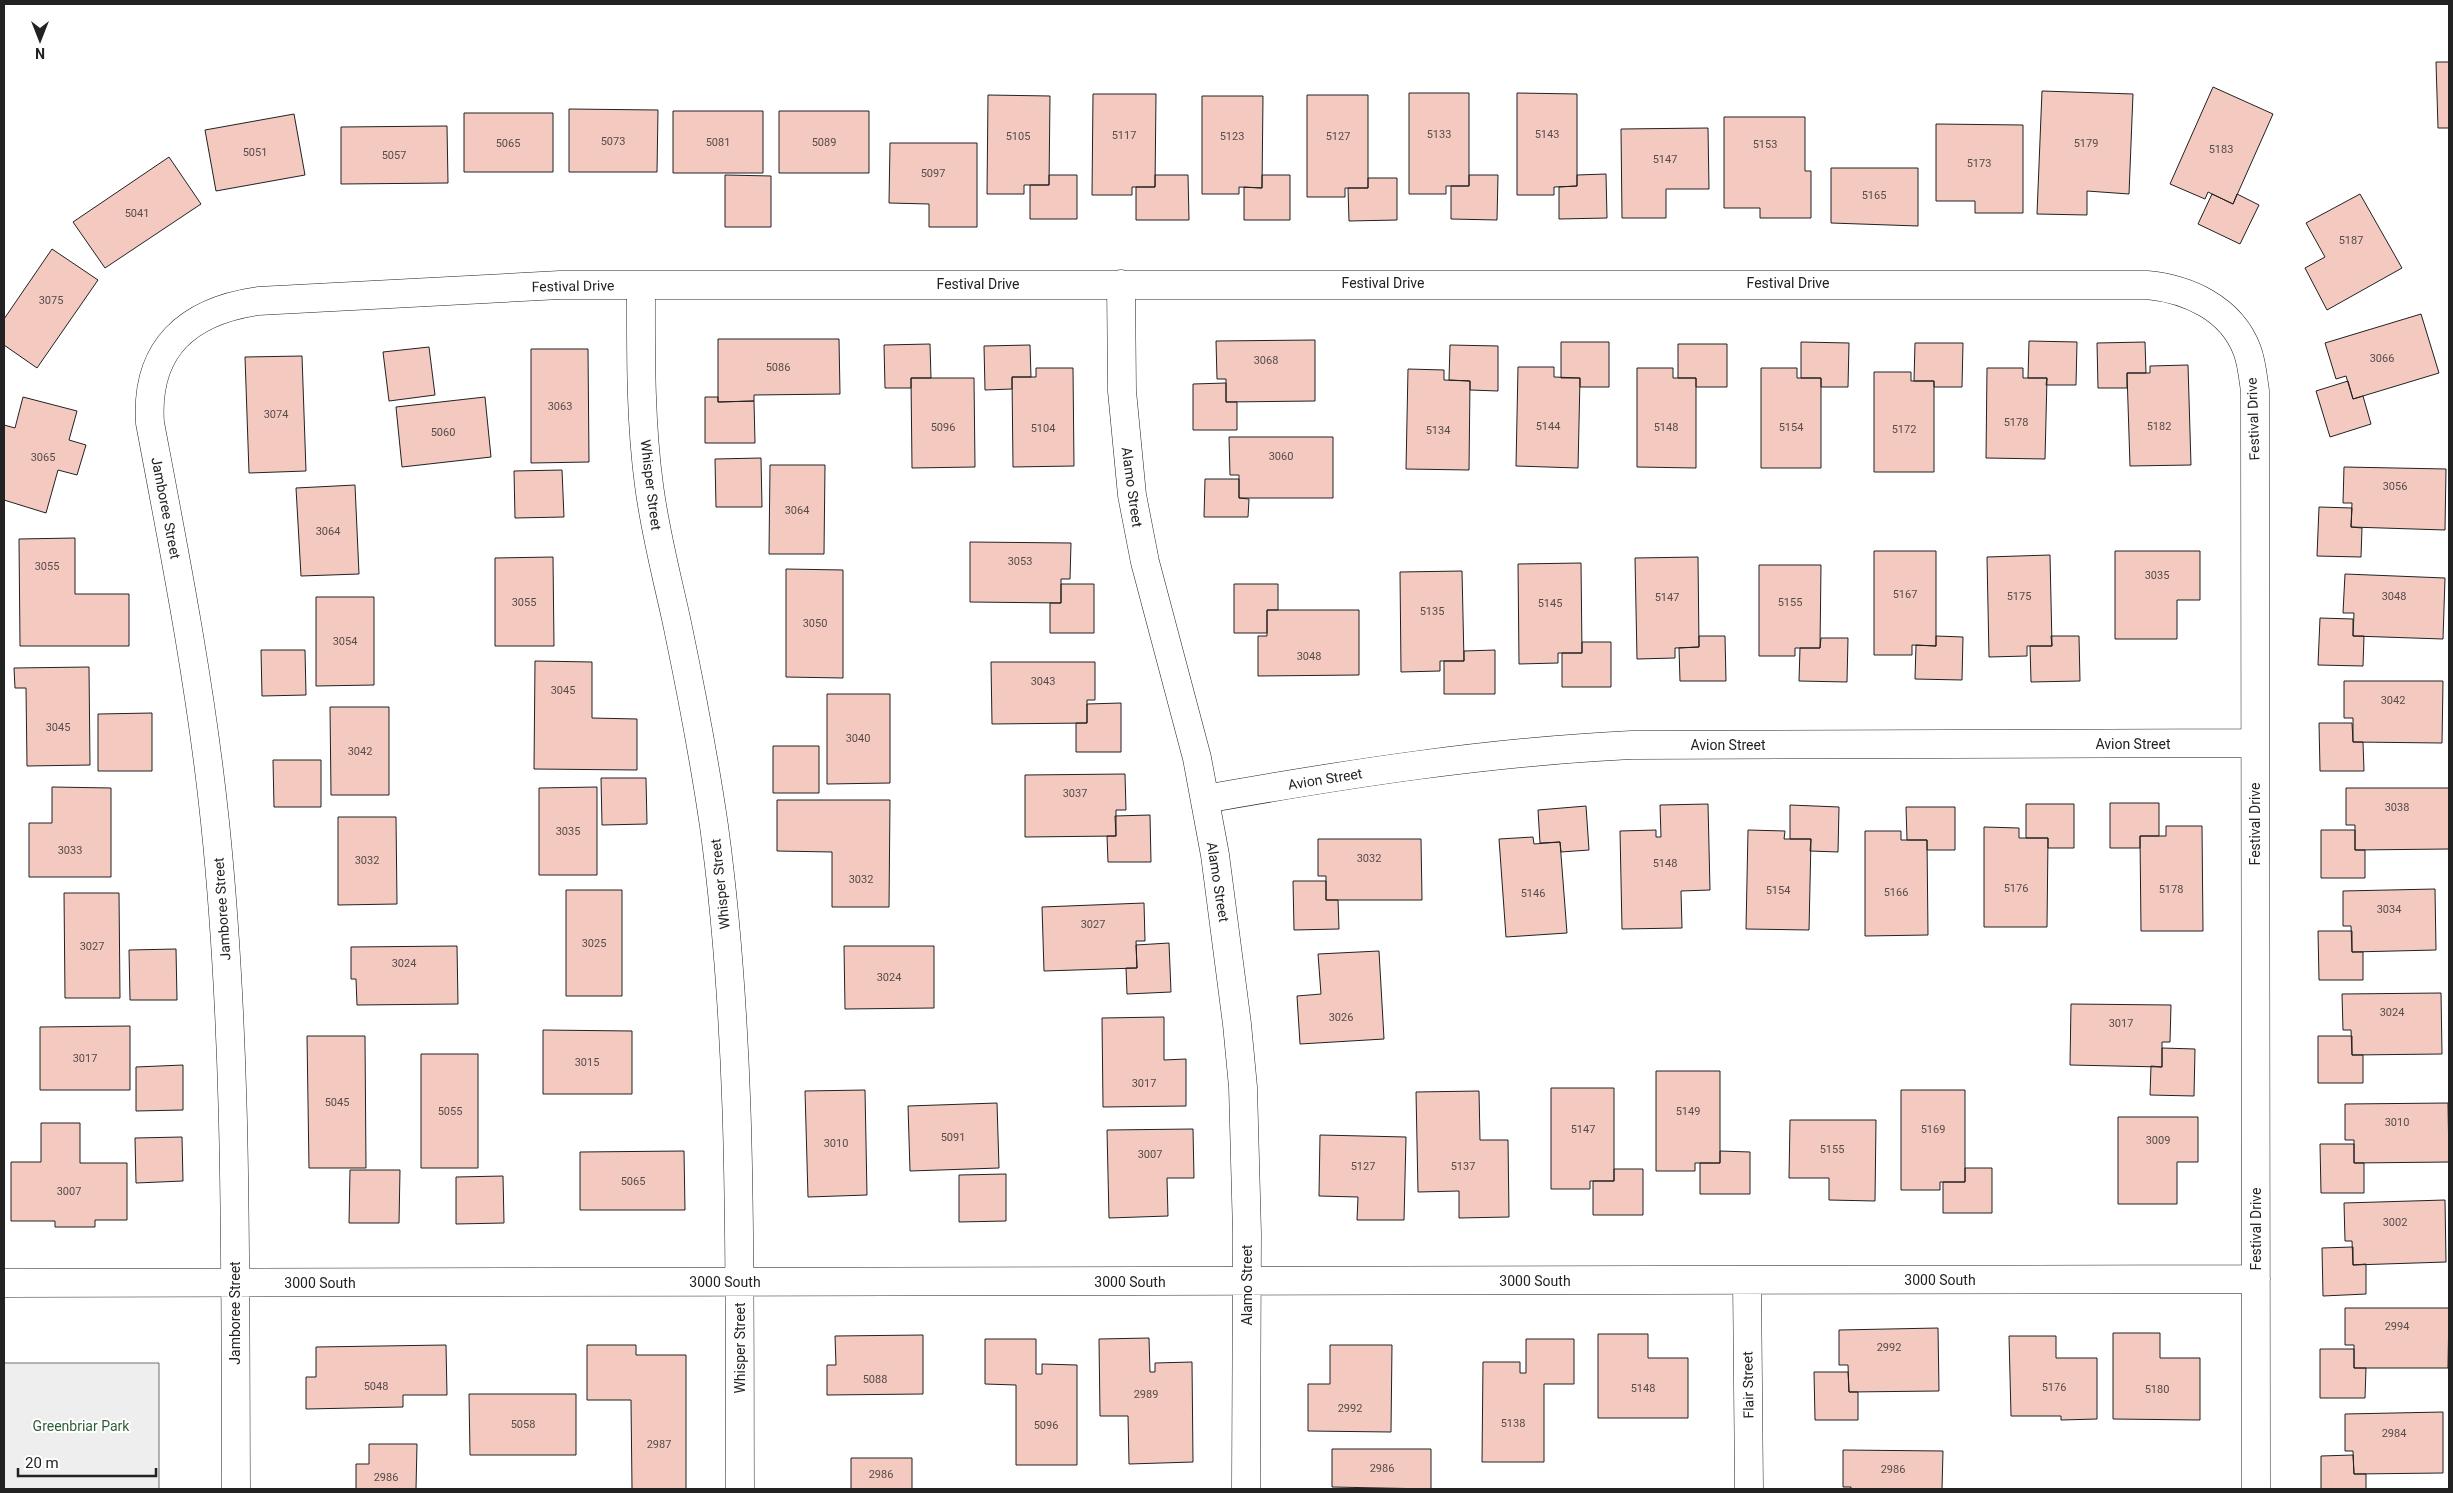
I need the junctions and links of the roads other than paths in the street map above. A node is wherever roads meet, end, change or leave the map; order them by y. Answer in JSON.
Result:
{"nodes":[{"id":1,"x":641,"y":284,"type":"junction"},
{"id":2,"x":1121,"y":284,"type":"junction"},
{"id":3,"x":174,"y":340,"type":"joint"},
{"id":4,"x":2255,"y":743,"type":"junction"},
{"id":5,"x":1205,"y":799,"type":"junction"},
{"id":6,"x":2256,"y":1279,"type":"junction"},
{"id":7,"x":1247,"y":1281,"type":"junction"},
{"id":8,"x":1748,"y":1281,"type":"junction"},
{"id":9,"x":741,"y":1282,"type":"junction"},
{"id":10,"x":4,"y":1283,"type":"edge"},
{"id":11,"x":234,"y":1283,"type":"junction"},
{"id":12,"x":236,"y":1489,"type":"edge"},
{"id":13,"x":740,"y":1489,"type":"edge"},
{"id":14,"x":1246,"y":1489,"type":"edge"},
{"id":15,"x":1749,"y":1489,"type":"edge"},
{"id":16,"x":2256,"y":1489,"type":"edge"}],
"edges":[{"from":1,"to":2,"type":"street","name":"Festival Drive"},
{"from":1,"to":3,"type":"street","name":"Festival Drive"},
{"from":1,"to":9,"type":"street","name":"Whisper Street"},
{"from":2,"to":4,"type":"street","name":"Festival Drive"},
{"from":2,"to":5,"type":"street","name":"Alamo Street"},
{"from":3,"to":11,"type":"street","name":"Jamboree Street"},
{"from":4,"to":5,"type":"street","name":"Avion Street"},
{"from":4,"to":6,"type":"street","name":"Festival Drive"},
{"from":5,"to":7,"type":"street","name":"Alamo Street"},
{"from":6,"to":8,"type":"street","name":"3000 South"},
{"from":6,"to":16,"type":"street","name":"Festival Drive"},
{"from":7,"to":8,"type":"street","name":"3000 South"},
{"from":7,"to":9,"type":"street","name":"3000 South"},
{"from":7,"to":14,"type":"street","name":"Alamo Street"},
{"from":8,"to":15,"type":"street","name":"Flair Street"},
{"from":9,"to":11,"type":"street","name":"3000 South"},
{"from":9,"to":13,"type":"street","name":"Whisper Street"},
{"from":10,"to":11,"type":"street","name":"3000 South"},
{"from":11,"to":12,"type":"street","name":"Jamboree Street"}]}
